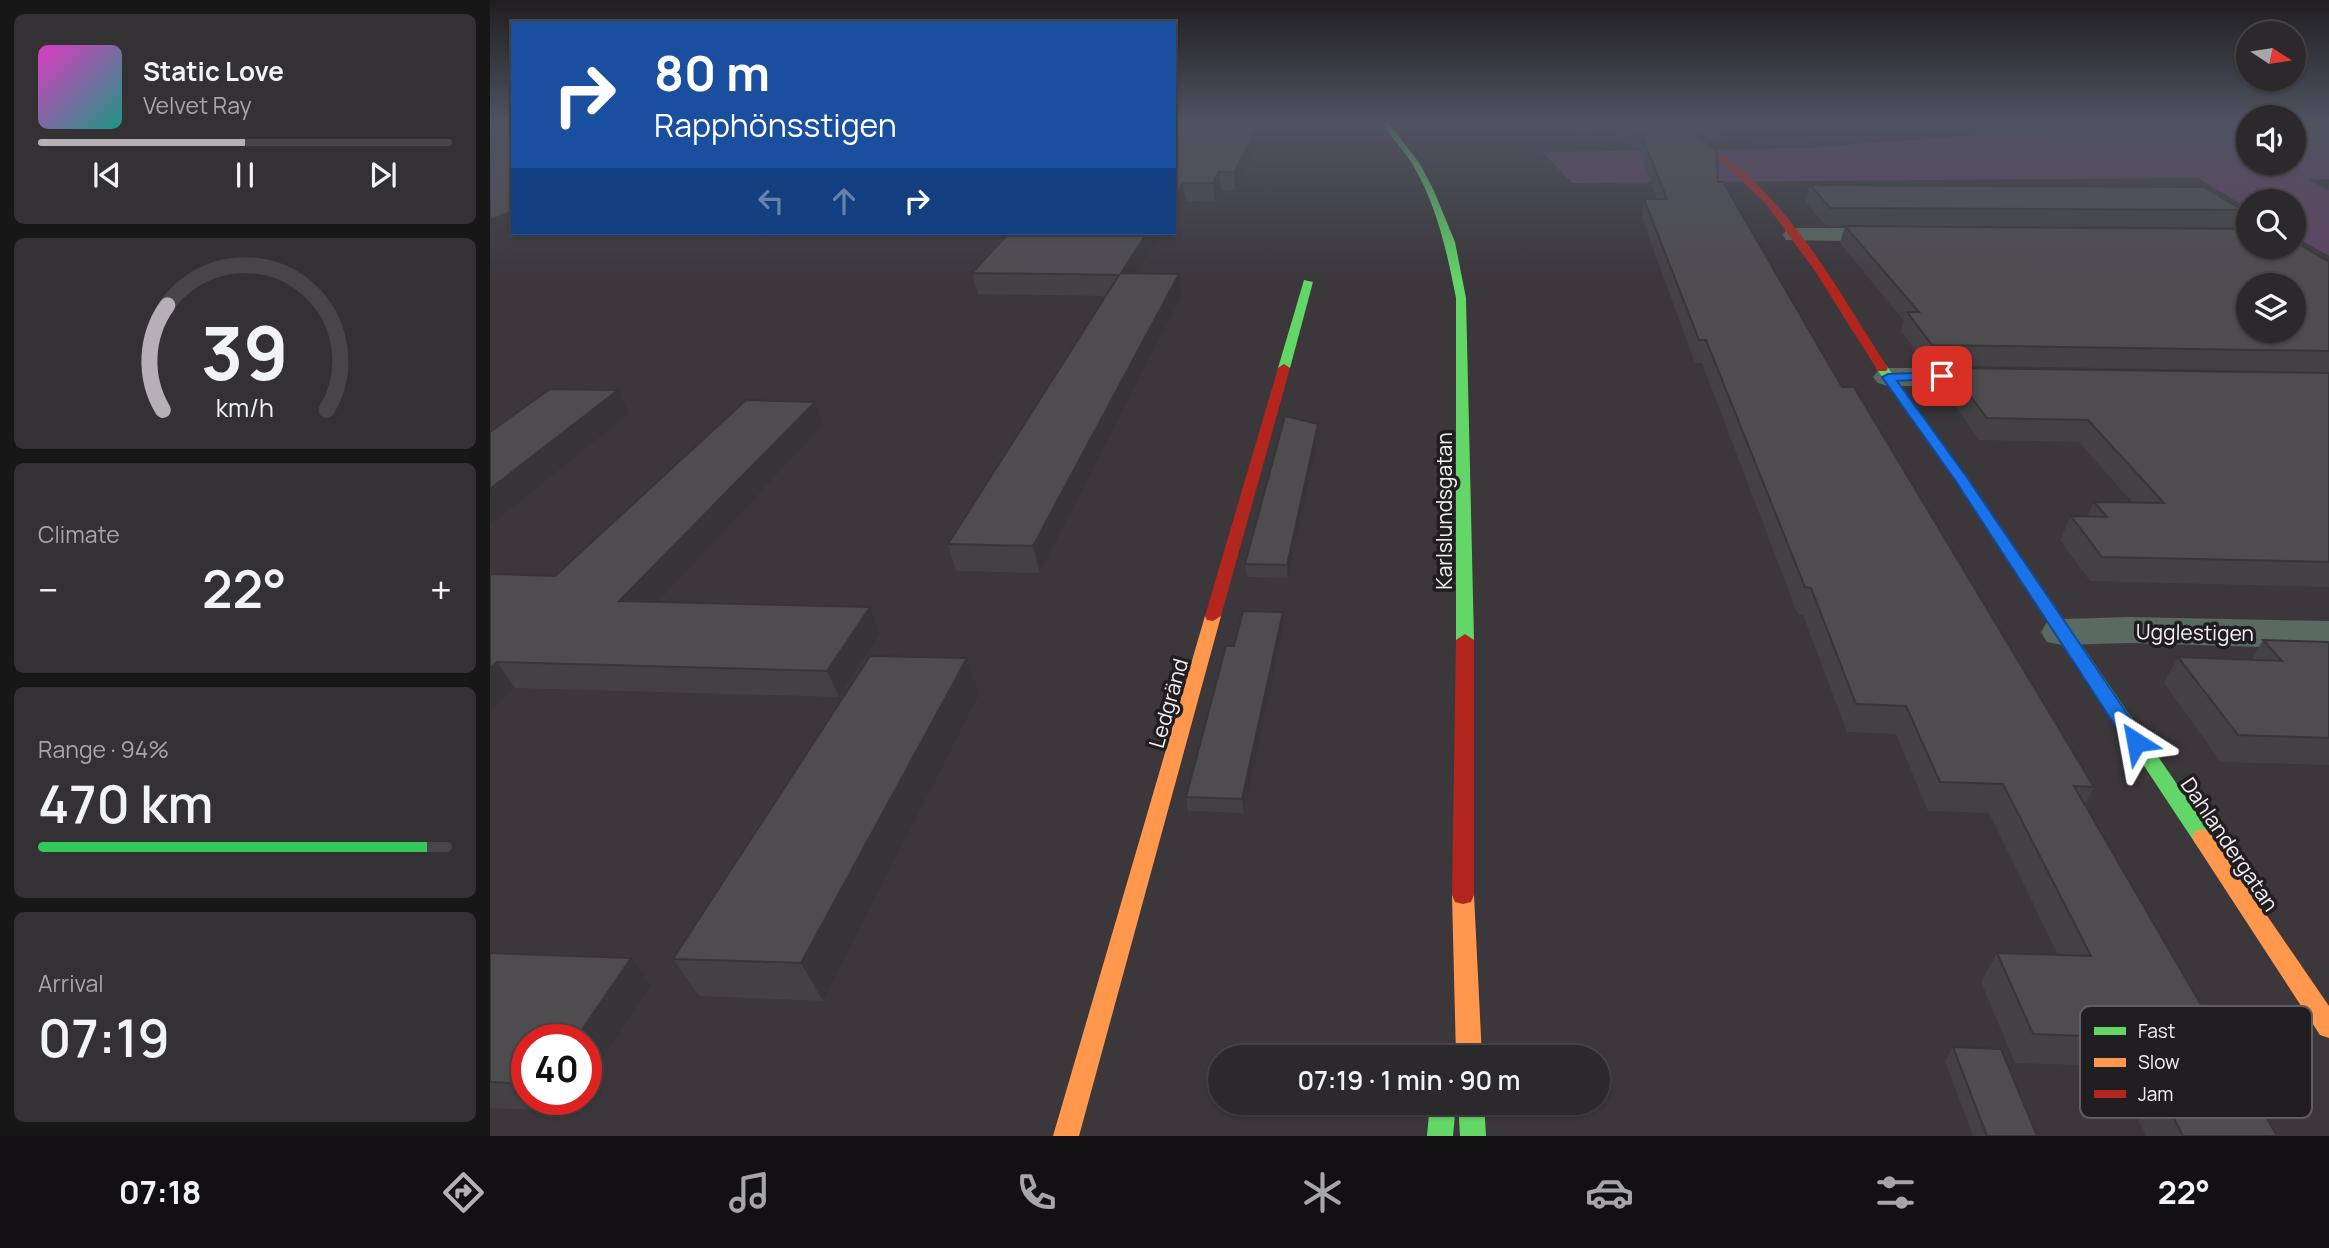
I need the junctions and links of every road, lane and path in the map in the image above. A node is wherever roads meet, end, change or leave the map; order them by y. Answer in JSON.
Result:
{"nodes":[{"id":1,"x":1421,"y":175,"type":"edge"},
{"id":2,"x":1742,"y":175,"type":"edge"},
{"id":3,"x":1794,"y":235,"type":"junction"},
{"id":4,"x":1918,"y":235,"type":"edge"},
{"id":5,"x":1308,"y":282,"type":"dead end"},
{"id":6,"x":1888,"y":377,"type":"junction"},
{"id":7,"x":2025,"y":377,"type":"edge"},
{"id":8,"x":2062,"y":632,"type":"junction"},
{"id":9,"x":2329,"y":635,"type":"edge"},
{"id":10,"x":1463,"y":919,"type":"junction"},
{"id":11,"x":2329,"y":1027,"type":"edge"},
{"id":12,"x":1451,"y":1029,"type":"dead end"},
{"id":13,"x":1468,"y":1045,"type":"edge"},
{"id":14,"x":1442,"y":1115,"type":"edge"},
{"id":15,"x":1472,"y":1115,"type":"edge"},
{"id":16,"x":1066,"y":1136,"type":"edge"},
{"id":17,"x":1440,"y":1136,"type":"edge"},
{"id":18,"x":1473,"y":1136,"type":"edge"}],
"edges":[{"from":1,"to":10,"type":"street","name":"Karlslundsgatan"},
{"from":2,"to":3,"type":"street","name":"Dahlandergatan"},
{"from":3,"to":4,"type":"street"},
{"from":3,"to":6,"type":"street","name":"Dahlandergatan"},
{"from":5,"to":16,"type":"street","name":"Ledgränd"},
{"from":6,"to":7,"type":"street"},
{"from":6,"to":8,"type":"street","name":"Dahlandergatan"},
{"from":8,"to":9,"type":"street","name":"Ugglestigen"},
{"from":8,"to":11,"type":"street","name":"Dahlandergatan"},
{"from":10,"to":12,"type":"street","name":"Karlslundsgatan"},
{"from":10,"to":13,"type":"street","name":"Karlslundsgatan"},
{"from":14,"to":17,"type":"street"},
{"from":15,"to":18,"type":"street"}]}
